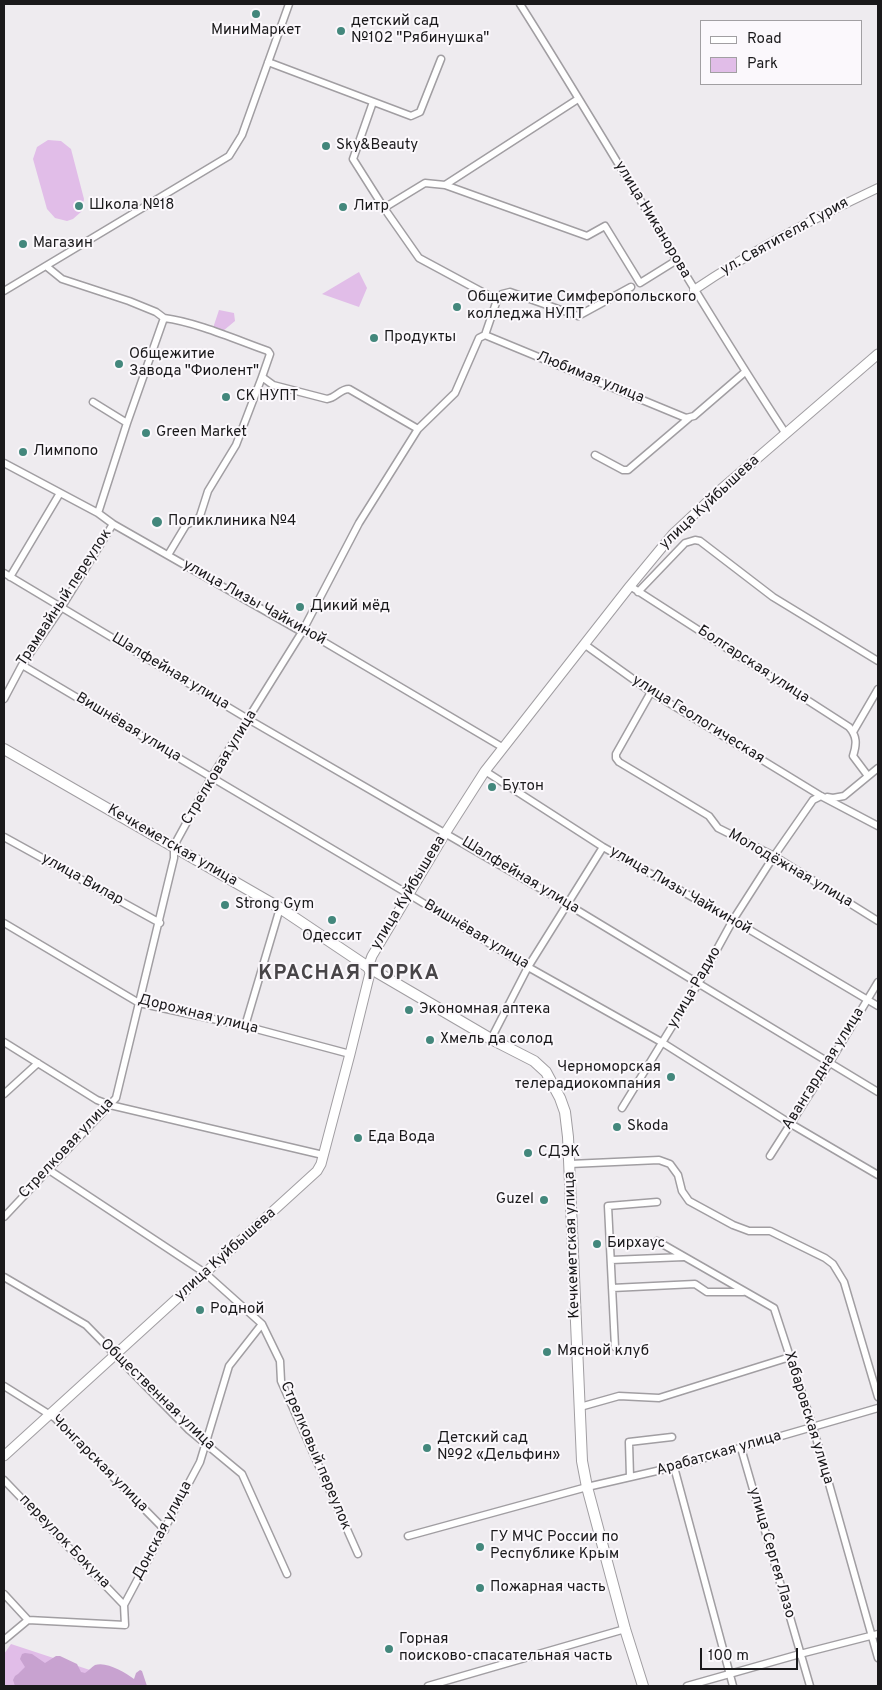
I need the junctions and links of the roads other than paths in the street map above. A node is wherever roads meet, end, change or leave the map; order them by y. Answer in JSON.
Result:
{"nodes":[{"id":1,"x":289,"y":4,"type":"edge"},
{"id":2,"x":520,"y":4,"type":"edge"},
{"id":3,"x":441,"y":59,"type":"dead end"},
{"id":4,"x":268,"y":62,"type":"junction"},
{"id":5,"x":578,"y":99,"type":"junction"},
{"id":6,"x":373,"y":102,"type":"junction"},
{"id":7,"x":445,"y":185,"type":"junction"},
{"id":8,"x":878,"y":188,"type":"edge"},
{"id":9,"x":384,"y":208,"type":"junction"},
{"id":10,"x":676,"y":260,"type":"junction"},
{"id":11,"x":46,"y":266,"type":"junction"},
{"id":12,"x":631,"y":287,"type":"dead end"},
{"id":13,"x":694,"y":290,"type":"junction"},
{"id":14,"x":4,"y":291,"type":"edge"},
{"id":15,"x":497,"y":300,"type":"junction"},
{"id":16,"x":164,"y":318,"type":"junction"},
{"id":17,"x":485,"y":335,"type":"junction"},
{"id":18,"x":878,"y":354,"type":"edge"},
{"id":19,"x":745,"y":372,"type":"junction"},
{"id":20,"x":262,"y":378,"type":"junction"},
{"id":21,"x":93,"y":402,"type":"dead end"},
{"id":22,"x":692,"y":417,"type":"junction"},
{"id":23,"x":126,"y":423,"type":"junction"},
{"id":24,"x":418,"y":428,"type":"junction"},
{"id":25,"x":786,"y":434,"type":"junction"},
{"id":26,"x":595,"y":455,"type":"dead end"},
{"id":27,"x":4,"y":463,"type":"edge"},
{"id":28,"x":60,"y":493,"type":"junction"},
{"id":29,"x":98,"y":513,"type":"junction"},
{"id":30,"x":113,"y":524,"type":"junction"},
{"id":31,"x":168,"y":555,"type":"junction"},
{"id":32,"x":7,"y":575,"type":"edge"},
{"id":33,"x":630,"y":586,"type":"junction"},
{"id":34,"x":638,"y":592,"type":"junction"},
{"id":35,"x":60,"y":608,"type":"junction"},
{"id":36,"x":302,"y":632,"type":"junction"},
{"id":37,"x":584,"y":644,"type":"junction"},
{"id":38,"x":878,"y":662,"type":"edge"},
{"id":39,"x":22,"y":665,"type":"junction"},
{"id":40,"x":878,"y":690,"type":"edge"},
{"id":41,"x":650,"y":692,"type":"junction"},
{"id":42,"x":4,"y":698,"type":"edge"},
{"id":43,"x":248,"y":718,"type":"junction"},
{"id":44,"x":853,"y":732,"type":"junction"},
{"id":45,"x":502,"y":747,"type":"junction"},
{"id":46,"x":4,"y":749,"type":"edge"},
{"id":47,"x":878,"y":768,"type":"edge"},
{"id":48,"x":485,"y":771,"type":"junction"},
{"id":49,"x":868,"y":776,"type":"junction"},
{"id":50,"x":211,"y":778,"type":"junction"},
{"id":51,"x":818,"y":794,"type":"junction"},
{"id":52,"x":878,"y":826,"type":"edge"},
{"id":53,"x":446,"y":832,"type":"junction"},
{"id":54,"x":4,"y":837,"type":"edge"},
{"id":55,"x":603,"y":847,"type":"junction"},
{"id":56,"x":174,"y":848,"type":"junction"},
{"id":57,"x":774,"y":856,"type":"junction"},
{"id":58,"x":410,"y":895,"type":"junction"},
{"id":59,"x":567,"y":904,"type":"junction"},
{"id":60,"x":280,"y":908,"type":"junction"},
{"id":61,"x":733,"y":920,"type":"junction"},
{"id":62,"x":878,"y":921,"type":"edge"},
{"id":63,"x":4,"y":923,"type":"edge"},
{"id":64,"x":160,"y":923,"type":"junction"},
{"id":65,"x":368,"y":967,"type":"junction"},
{"id":66,"x":528,"y":967,"type":"junction"},
{"id":67,"x":878,"y":982,"type":"edge"},
{"id":68,"x":698,"y":984,"type":"junction"},
{"id":69,"x":867,"y":999,"type":"junction"},
{"id":70,"x":139,"y":1003,"type":"junction"},
{"id":71,"x":878,"y":1006,"type":"edge"},
{"id":72,"x":244,"y":1026,"type":"junction"},
{"id":73,"x":491,"y":1038,"type":"junction"},
{"id":74,"x":4,"y":1042,"type":"edge"},
{"id":75,"x":663,"y":1043,"type":"junction"},
{"id":76,"x":350,"y":1054,"type":"junction"},
{"id":77,"x":830,"y":1062,"type":"junction"},
{"id":78,"x":38,"y":1064,"type":"junction"},
{"id":79,"x":878,"y":1092,"type":"edge"},
{"id":80,"x":4,"y":1094,"type":"edge"},
{"id":81,"x":110,"y":1105,"type":"junction"},
{"id":82,"x":622,"y":1108,"type":"dead end"},
{"id":83,"x":791,"y":1124,"type":"junction"},
{"id":84,"x":323,"y":1155,"type":"junction"},
{"id":85,"x":770,"y":1156,"type":"dead end"},
{"id":86,"x":570,"y":1164,"type":"junction"},
{"id":87,"x":49,"y":1170,"type":"junction"},
{"id":88,"x":878,"y":1175,"type":"edge"},
{"id":89,"x":656,"y":1202,"type":"dead end"},
{"id":90,"x":4,"y":1217,"type":"edge"},
{"id":91,"x":657,"y":1241,"type":"dead end"},
{"id":92,"x":685,"y":1257,"type":"junction"},
{"id":93,"x":611,"y":1260,"type":"junction"},
{"id":94,"x":205,"y":1273,"type":"junction"},
{"id":95,"x":4,"y":1277,"type":"edge"},
{"id":96,"x":612,"y":1288,"type":"junction"},
{"id":97,"x":745,"y":1292,"type":"junction"},
{"id":98,"x":262,"y":1324,"type":"junction"},
{"id":99,"x":615,"y":1347,"type":"dead end"},
{"id":100,"x":116,"y":1356,"type":"junction"},
{"id":101,"x":790,"y":1357,"type":"junction"},
{"id":102,"x":4,"y":1386,"type":"edge"},
{"id":103,"x":878,"y":1397,"type":"edge"},
{"id":104,"x":580,"y":1407,"type":"junction"},
{"id":105,"x":878,"y":1408,"type":"edge"},
{"id":106,"x":49,"y":1414,"type":"junction"},
{"id":107,"x":813,"y":1427,"type":"junction"},
{"id":108,"x":672,"y":1438,"type":"dead end"},
{"id":109,"x":204,"y":1442,"type":"junction"},
{"id":110,"x":741,"y":1448,"type":"junction"},
{"id":111,"x":4,"y":1456,"type":"edge"},
{"id":112,"x":674,"y":1467,"type":"junction"},
{"id":113,"x":630,"y":1477,"type":"junction"},
{"id":114,"x":4,"y":1480,"type":"edge"},
{"id":115,"x":587,"y":1487,"type":"junction"},
{"id":116,"x":165,"y":1530,"type":"junction"},
{"id":117,"x":408,"y":1536,"type":"dead end"},
{"id":118,"x":358,"y":1554,"type":"dead end"},
{"id":119,"x":287,"y":1574,"type":"dead end"},
{"id":120,"x":4,"y":1594,"type":"edge"},
{"id":121,"x":124,"y":1605,"type":"junction"},
{"id":122,"x":28,"y":1620,"type":"junction"},
{"id":123,"x":626,"y":1629,"type":"junction"},
{"id":124,"x":875,"y":1634,"type":"edge"},
{"id":125,"x":4,"y":1640,"type":"edge"},
{"id":126,"x":800,"y":1654,"type":"junction"},
{"id":127,"x":878,"y":1658,"type":"edge"},
{"id":128,"x":730,"y":1674,"type":"junction"},
{"id":129,"x":428,"y":1686,"type":"edge"},
{"id":130,"x":643,"y":1686,"type":"edge"},
{"id":131,"x":687,"y":1686,"type":"edge"},
{"id":132,"x":733,"y":1686,"type":"edge"},
{"id":133,"x":810,"y":1686,"type":"edge"}],
"edges":[{"from":1,"to":4,"type":"street"},
{"from":2,"to":5,"type":"street","name":"улица Никанорова"},
{"from":3,"to":6,"type":"street"},
{"from":4,"to":6,"type":"street"},
{"from":4,"to":11,"type":"street"},
{"from":5,"to":7,"type":"street"},
{"from":5,"to":10,"type":"street","name":"улица Никанорова"},
{"from":6,"to":9,"type":"street"},
{"from":7,"to":9,"type":"street"},
{"from":7,"to":10,"type":"street"},
{"from":8,"to":13,"type":"street","name":"ул. Святителя Гурия"},
{"from":9,"to":15,"type":"street"},
{"from":10,"to":13,"type":"street","name":"улица Никанорова"},
{"from":11,"to":14,"type":"street"},
{"from":11,"to":16,"type":"street"},
{"from":12,"to":15,"type":"street"},
{"from":13,"to":19,"type":"street","name":"улица Никанорова"},
{"from":15,"to":17,"type":"street","name":"Стрелковая улица"},
{"from":16,"to":20,"type":"street"},
{"from":16,"to":23,"type":"street"},
{"from":17,"to":22,"type":"street","name":"Любимая улица"},
{"from":17,"to":24,"type":"street","name":"Стрелковая улица"},
{"from":18,"to":25,"type":"main road","name":"улица Куйбышева"},
{"from":19,"to":22,"type":"street"},
{"from":19,"to":25,"type":"street","name":"улица Никанорова"},
{"from":20,"to":24,"type":"street"},
{"from":20,"to":31,"type":"street"},
{"from":21,"to":23,"type":"street"},
{"from":22,"to":26,"type":"street"},
{"from":23,"to":29,"type":"street"},
{"from":24,"to":36,"type":"street","name":"Стрелковая улица"},
{"from":25,"to":33,"type":"main road","name":"улица Куйбышева"},
{"from":27,"to":28,"type":"street","name":"улица Лизы Чайкиной"},
{"from":28,"to":29,"type":"street","name":"улица Лизы Чайкиной"},
{"from":28,"to":32,"type":"street"},
{"from":29,"to":30,"type":"street","name":"улица Лизы Чайкиной"},
{"from":30,"to":31,"type":"street","name":"улица Лизы Чайкиной"},
{"from":30,"to":35,"type":"street","name":"Трамвайный переулок"},
{"from":31,"to":36,"type":"street","name":"улица Лизы Чайкиной"},
{"from":32,"to":35,"type":"street","name":"Шалфейная улица"},
{"from":33,"to":34,"type":"street","name":"Болгарская улица"},
{"from":33,"to":37,"type":"main road","name":"улица Куйбышева"},
{"from":34,"to":38,"type":"street"},
{"from":34,"to":44,"type":"street","name":"Болгарская улица"},
{"from":35,"to":39,"type":"street","name":"Трамвайный переулок"},
{"from":35,"to":43,"type":"street","name":"Шалфейная улица"},
{"from":36,"to":43,"type":"street","name":"Стрелковая улица"},
{"from":36,"to":45,"type":"street","name":"улица Лизы Чайкиной"},
{"from":37,"to":41,"type":"street","name":"улица Геологическая"},
{"from":37,"to":45,"type":"main road","name":"улица Куйбышева"},
{"from":39,"to":42,"type":"street","name":"Трамвайный переулок"},
{"from":39,"to":50,"type":"street","name":"Вишнёвая улица"},
{"from":40,"to":44,"type":"street"},
{"from":41,"to":51,"type":"street","name":"улица Геологическая"},
{"from":41,"to":57,"type":"street","name":"Молодёжная улица"},
{"from":43,"to":50,"type":"street","name":"Стрелковая улица"},
{"from":43,"to":53,"type":"street","name":"Шалфейная улица"},
{"from":44,"to":49,"type":"street"},
{"from":45,"to":48,"type":"main road","name":"улица Куйбышева"},
{"from":46,"to":56,"type":"main road","name":"Кечкеметская улица"},
{"from":47,"to":49,"type":"street"},
{"from":48,"to":53,"type":"main road","name":"улица Куйбышева"},
{"from":48,"to":55,"type":"street","name":"улица Лизы Чайкиной"},
{"from":49,"to":51,"type":"street"},
{"from":50,"to":56,"type":"street","name":"Стрелковая улица"},
{"from":50,"to":58,"type":"street","name":"Вишнёвая улица"},
{"from":51,"to":52,"type":"street","name":"улица Геологическая"},
{"from":51,"to":57,"type":"street","name":"улица Радио"},
{"from":53,"to":58,"type":"main road","name":"улица Куйбышева"},
{"from":53,"to":59,"type":"street","name":"Шалфейная улица"},
{"from":54,"to":64,"type":"street","name":"улица Вилар"},
{"from":55,"to":59,"type":"street"},
{"from":55,"to":61,"type":"street","name":"улица Лизы Чайкиной"},
{"from":56,"to":60,"type":"main road","name":"Кечкеметская улица"},
{"from":56,"to":64,"type":"street","name":"Стрелковая улица"},
{"from":57,"to":61,"type":"street","name":"улица Радио"},
{"from":57,"to":62,"type":"street","name":"Молодёжная улица"},
{"from":58,"to":65,"type":"main road","name":"улица Куйбышева"},
{"from":58,"to":66,"type":"street","name":"Вишнёвая улица"},
{"from":59,"to":66,"type":"street"},
{"from":59,"to":68,"type":"street","name":"Шалфейная улица"},
{"from":60,"to":65,"type":"main road","name":"Кечкеметская улица"},
{"from":60,"to":72,"type":"street"},
{"from":61,"to":68,"type":"street","name":"улица Радио"},
{"from":61,"to":69,"type":"street","name":"улица Лизы Чайкиной"},
{"from":63,"to":70,"type":"street","name":"Дорожная улица"},
{"from":64,"to":70,"type":"street","name":"Стрелковая улица"},
{"from":65,"to":73,"type":"main road","name":"Кечкеметская улица"},
{"from":65,"to":76,"type":"main road","name":"улица Куйбышева"},
{"from":66,"to":73,"type":"street"},
{"from":66,"to":75,"type":"street","name":"Вишнёвая улица"},
{"from":67,"to":69,"type":"street","name":"Авангардная улица"},
{"from":68,"to":75,"type":"street","name":"улица Радио"},
{"from":68,"to":77,"type":"street","name":"Шалфейная улица"},
{"from":69,"to":71,"type":"street","name":"улица Лизы Чайкиной"},
{"from":69,"to":77,"type":"street","name":"Авангардная улица"},
{"from":70,"to":72,"type":"street","name":"Дорожная улица"},
{"from":70,"to":81,"type":"street","name":"Стрелковая улица"},
{"from":72,"to":76,"type":"street","name":"Дорожная улица"},
{"from":73,"to":86,"type":"main road","name":"Кечкеметская улица"},
{"from":74,"to":78,"type":"street"},
{"from":75,"to":82,"type":"street","name":"улица Радио"},
{"from":75,"to":83,"type":"street","name":"Вишнёвая улица"},
{"from":76,"to":84,"type":"main road","name":"улица Куйбышева"},
{"from":77,"to":79,"type":"street","name":"Шалфейная улица"},
{"from":77,"to":83,"type":"street","name":"Авангардная улица"},
{"from":78,"to":80,"type":"street"},
{"from":78,"to":81,"type":"street"},
{"from":81,"to":84,"type":"street"},
{"from":81,"to":87,"type":"street","name":"Стрелковая улица"},
{"from":83,"to":85,"type":"street","name":"Авангардная улица"},
{"from":83,"to":88,"type":"street","name":"Вишнёвая улица"},
{"from":84,"to":94,"type":"main road","name":"улица Куйбышева"},
{"from":86,"to":103,"type":"street"},
{"from":86,"to":104,"type":"main road","name":"Кечкеметская улица"},
{"from":87,"to":90,"type":"street","name":"Стрелковая улица"},
{"from":87,"to":94,"type":"street","name":"Стрелковый переулок"},
{"from":89,"to":93,"type":"street"},
{"from":91,"to":92,"type":"street","name":"Хабаровская улица"},
{"from":92,"to":93,"type":"street"},
{"from":92,"to":97,"type":"street","name":"Хабаровская улица"},
{"from":93,"to":96,"type":"street"},
{"from":94,"to":98,"type":"street","name":"Стрелковый переулок"},
{"from":94,"to":100,"type":"main road","name":"улица Куйбышева"},
{"from":95,"to":100,"type":"street","name":"Общественная улица"},
{"from":96,"to":97,"type":"street"},
{"from":96,"to":99,"type":"street"},
{"from":97,"to":101,"type":"street","name":"Хабаровская улица"},
{"from":98,"to":109,"type":"street","name":"Донская улица"},
{"from":98,"to":118,"type":"street","name":"Стрелковый переулок"},
{"from":100,"to":106,"type":"main road","name":"улица Куйбышева"},
{"from":100,"to":109,"type":"street","name":"Общественная улица"},
{"from":101,"to":104,"type":"street"},
{"from":101,"to":107,"type":"street","name":"Хабаровская улица"},
{"from":102,"to":106,"type":"street","name":"Чонгарская улица"},
{"from":104,"to":115,"type":"main road","name":"Кечкеметская улица"},
{"from":105,"to":107,"type":"street","name":"Арабатская улица"},
{"from":106,"to":111,"type":"main road","name":"улица Куйбышева"},
{"from":106,"to":116,"type":"street","name":"Чонгарская улица"},
{"from":107,"to":110,"type":"street","name":"Арабатская улица"},
{"from":107,"to":124,"type":"street","name":"Хабаровская улица"},
{"from":108,"to":113,"type":"street"},
{"from":109,"to":116,"type":"street","name":"Донская улица"},
{"from":109,"to":119,"type":"street","name":"Общественная улица"},
{"from":110,"to":112,"type":"street","name":"Арабатская улица"},
{"from":110,"to":126,"type":"street","name":"улица Сергея Лазо"},
{"from":112,"to":113,"type":"street","name":"Арабатская улица"},
{"from":112,"to":128,"type":"street"},
{"from":113,"to":115,"type":"street","name":"Арабатская улица"},
{"from":114,"to":121,"type":"street","name":"переулок Бокуна"},
{"from":115,"to":117,"type":"street","name":"Арабатская улица"},
{"from":115,"to":123,"type":"main road","name":"Кечкеметская улица"},
{"from":116,"to":121,"type":"street","name":"Донская улица"},
{"from":120,"to":122,"type":"street"},
{"from":121,"to":122,"type":"street","name":"Донская улица"},
{"from":122,"to":125,"type":"street"},
{"from":123,"to":129,"type":"street"},
{"from":123,"to":130,"type":"main road","name":"Кечкеметская улица"},
{"from":124,"to":126,"type":"street"},
{"from":124,"to":127,"type":"street","name":"Хабаровская улица"},
{"from":126,"to":128,"type":"street"},
{"from":126,"to":133,"type":"street","name":"улица Сергея Лазо"},
{"from":128,"to":131,"type":"street"},
{"from":128,"to":132,"type":"street"}]}
